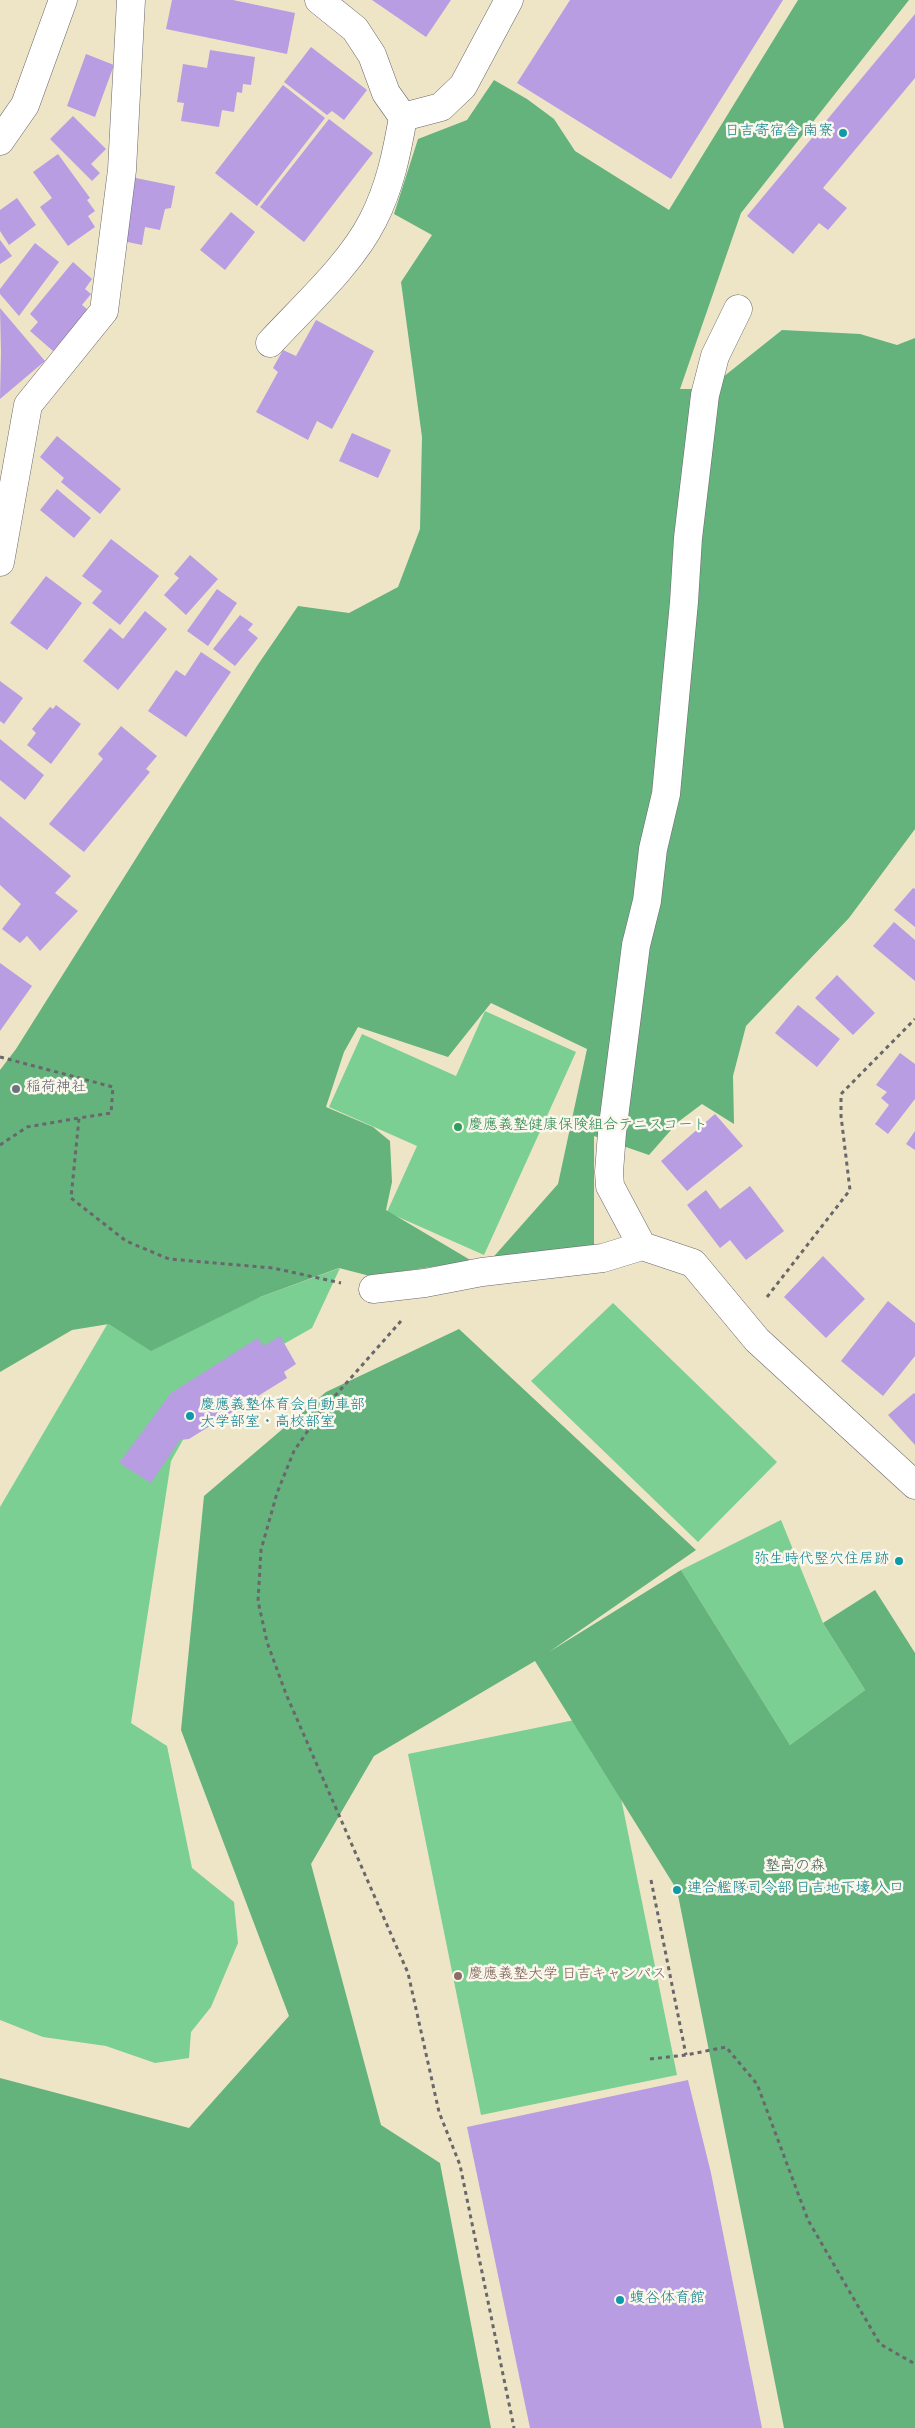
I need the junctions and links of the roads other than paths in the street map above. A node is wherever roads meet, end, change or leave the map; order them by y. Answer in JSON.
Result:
{"nodes":[{"id":1,"x":63,"y":0,"type":"edge"},
{"id":2,"x":131,"y":0,"type":"edge"},
{"id":3,"x":318,"y":0,"type":"edge"},
{"id":4,"x":510,"y":0,"type":"edge"},
{"id":5,"x":403,"y":117,"type":"junction"},
{"id":6,"x":0,"y":141,"type":"edge"},
{"id":7,"x":738,"y":309,"type":"dead end"},
{"id":8,"x":270,"y":343,"type":"dead end"},
{"id":9,"x":0,"y":562,"type":"edge"},
{"id":10,"x":642,"y":1246,"type":"junction"},
{"id":11,"x":373,"y":1289,"type":"road end"},
{"id":12,"x":915,"y":1485,"type":"edge"}],
"edges":[{"from":1,"to":6,"type":"street"},
{"from":2,"to":9,"type":"street"},
{"from":3,"to":5,"type":"street"},
{"from":4,"to":5,"type":"street"},
{"from":5,"to":8,"type":"street"},
{"from":7,"to":10,"type":"street"},
{"from":10,"to":11,"type":"street"},
{"from":10,"to":12,"type":"street"}]}
